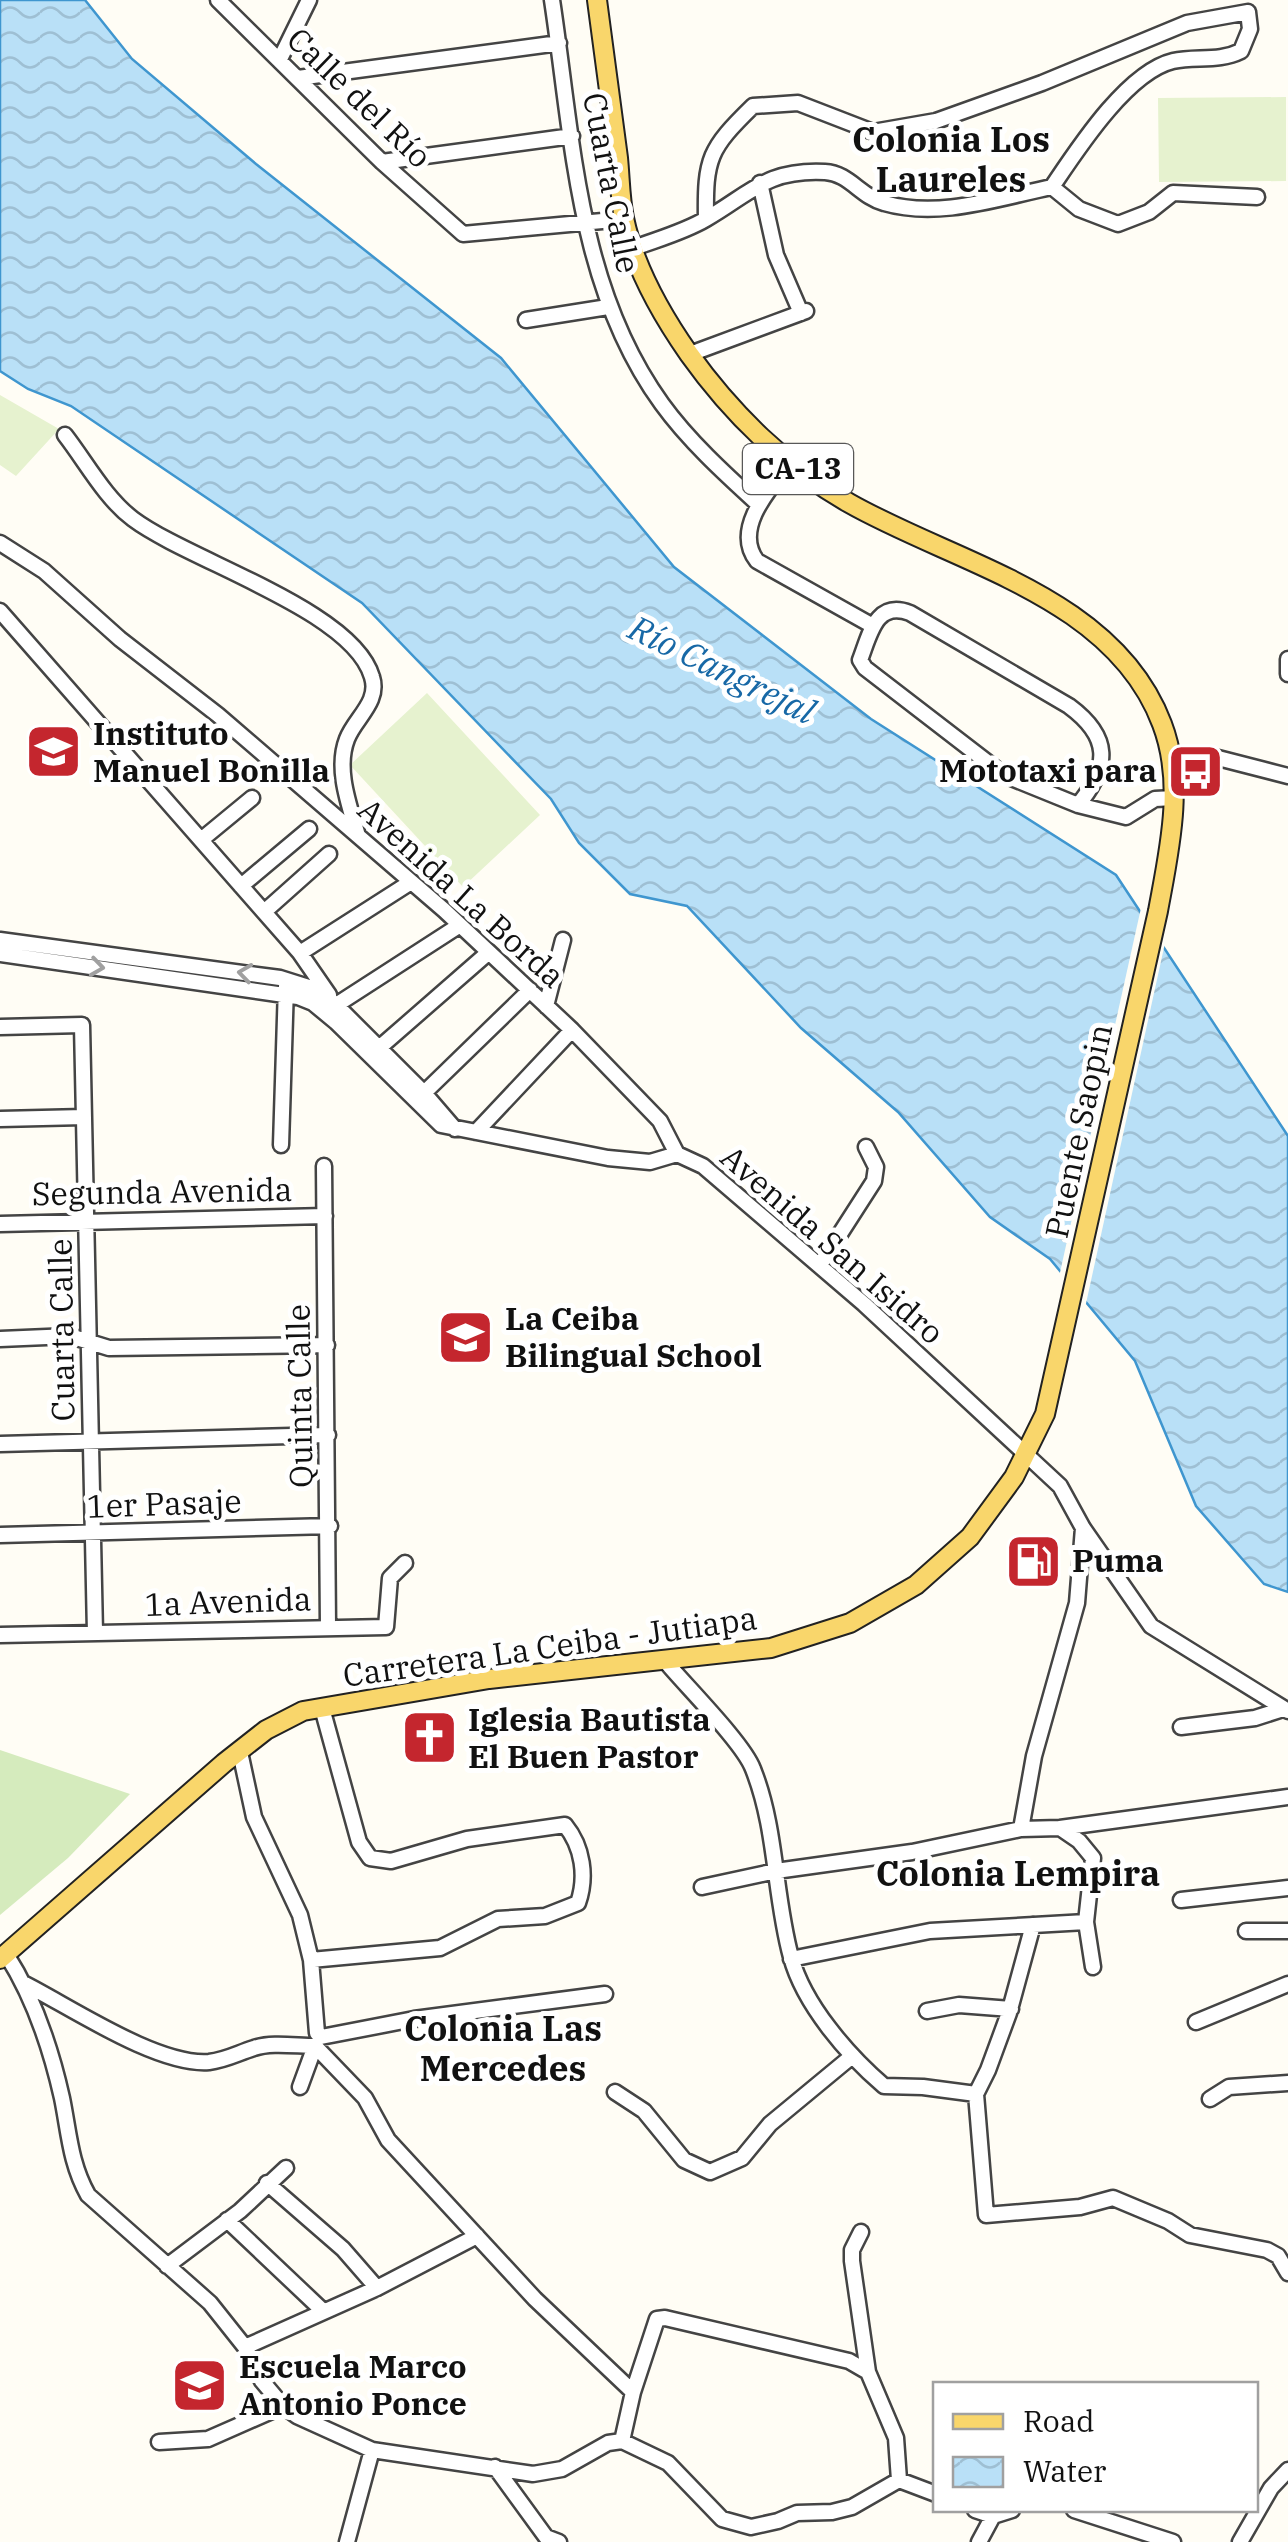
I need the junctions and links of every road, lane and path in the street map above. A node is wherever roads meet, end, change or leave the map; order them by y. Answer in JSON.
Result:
{"nodes":[{"id":1,"x":218,"y":0,"type":"edge"},
{"id":2,"x":309,"y":0,"type":"edge"},
{"id":3,"x":552,"y":0,"type":"edge"},
{"id":4,"x":597,"y":0,"type":"edge"},
{"id":5,"x":559,"y":43,"type":"junction"},
{"id":6,"x":280,"y":59,"type":"junction"},
{"id":7,"x":298,"y":78,"type":"junction"},
{"id":8,"x":572,"y":136,"type":"junction"},
{"id":9,"x":382,"y":162,"type":"junction"},
{"id":10,"x":760,"y":183,"type":"junction"},
{"id":11,"x":1052,"y":188,"type":"junction"},
{"id":12,"x":1256,"y":197,"type":"dead end"},
{"id":13,"x":624,"y":219,"type":"junction"},
{"id":14,"x":706,"y":219,"type":"junction"},
{"id":15,"x":584,"y":222,"type":"junction"},
{"id":16,"x":634,"y":248,"type":"junction"},
{"id":17,"x":608,"y":308,"type":"junction"},
{"id":18,"x":526,"y":320,"type":"dead end"},
{"id":19,"x":690,"y":354,"type":"junction"},
{"id":20,"x":66,"y":435,"type":"dead end"},
{"id":21,"x":790,"y":463,"type":"junction"},
{"id":22,"x":758,"y":504,"type":"junction"},
{"id":23,"x":0,"y":544,"type":"edge"},
{"id":24,"x":0,"y":610,"type":"edge"},
{"id":25,"x":873,"y":626,"type":"junction"},
{"id":26,"x":1288,"y":660,"type":"edge"},
{"id":27,"x":1288,"y":674,"type":"edge"},
{"id":28,"x":1171,"y":760,"type":"junction"},
{"id":29,"x":1288,"y":776,"type":"edge"},
{"id":30,"x":252,"y":798,"type":"dead end"},
{"id":31,"x":1174,"y":798,"type":"junction"},
{"id":32,"x":1078,"y":804,"type":"junction"},
{"id":33,"x":309,"y":829,"type":"dead end"},
{"id":34,"x":358,"y":837,"type":"junction"},
{"id":35,"x":201,"y":840,"type":"junction"},
{"id":36,"x":329,"y":854,"type":"dead end"},
{"id":37,"x":411,"y":882,"type":"junction"},
{"id":38,"x":241,"y":886,"type":"junction"},
{"id":39,"x":264,"y":912,"type":"junction"},
{"id":40,"x":460,"y":925,"type":"junction"},
{"id":41,"x":0,"y":940,"type":"edge"},
{"id":42,"x":564,"y":940,"type":"dead end"},
{"id":43,"x":488,"y":952,"type":"junction"},
{"id":44,"x":0,"y":954,"type":"edge"},
{"id":45,"x":303,"y":957,"type":"junction"},
{"id":46,"x":286,"y":986,"type":"junction"},
{"id":47,"x":530,"y":990,"type":"junction"},
{"id":48,"x":546,"y":1006,"type":"junction"},
{"id":49,"x":330,"y":1008,"type":"junction"},
{"id":50,"x":0,"y":1028,"type":"edge"},
{"id":51,"x":572,"y":1030,"type":"junction"},
{"id":52,"x":378,"y":1048,"type":"junction"},
{"id":53,"x":399,"y":1077,"type":"junction"},
{"id":54,"x":424,"y":1093,"type":"junction"},
{"id":55,"x":84,"y":1116,"type":"junction"},
{"id":56,"x":0,"y":1119,"type":"edge"},
{"id":57,"x":456,"y":1130,"type":"junction"},
{"id":58,"x":476,"y":1132,"type":"junction"},
{"id":59,"x":281,"y":1145,"type":"dead end"},
{"id":60,"x":866,"y":1148,"type":"dead end"},
{"id":61,"x":677,"y":1154,"type":"junction"},
{"id":62,"x":324,"y":1166,"type":"dead end"},
{"id":63,"x":325,"y":1216,"type":"junction"},
{"id":64,"x":87,"y":1222,"type":"junction"},
{"id":65,"x":0,"y":1224,"type":"edge"},
{"id":66,"x":820,"y":1265,"type":"junction"},
{"id":67,"x":0,"y":1339,"type":"edge"},
{"id":68,"x":90,"y":1342,"type":"junction"},
{"id":69,"x":327,"y":1345,"type":"junction"},
{"id":70,"x":1058,"y":1364,"type":"joint"},
{"id":71,"x":328,"y":1435,"type":"junction"},
{"id":72,"x":92,"y":1443,"type":"junction"},
{"id":73,"x":0,"y":1444,"type":"edge"},
{"id":74,"x":1026,"y":1452,"type":"junction"},
{"id":75,"x":330,"y":1526,"type":"junction"},
{"id":76,"x":1082,"y":1528,"type":"junction"},
{"id":77,"x":93,"y":1534,"type":"junction"},
{"id":78,"x":0,"y":1535,"type":"edge"},
{"id":79,"x":406,"y":1562,"type":"dead end"},
{"id":80,"x":328,"y":1626,"type":"junction"},
{"id":81,"x":96,"y":1633,"type":"junction"},
{"id":82,"x":0,"y":1635,"type":"edge"},
{"id":83,"x":666,"y":1662,"type":"junction"},
{"id":84,"x":322,"y":1708,"type":"junction"},
{"id":85,"x":1285,"y":1710,"type":"edge"},
{"id":86,"x":1181,"y":1728,"type":"dead end"},
{"id":87,"x":240,"y":1752,"type":"junction"},
{"id":88,"x":1288,"y":1797,"type":"edge"},
{"id":89,"x":1060,"y":1828,"type":"junction"},
{"id":90,"x":1020,"y":1829,"type":"junction"},
{"id":91,"x":776,"y":1871,"type":"junction"},
{"id":92,"x":702,"y":1887,"type":"dead end"},
{"id":93,"x":1288,"y":1888,"type":"edge"},
{"id":94,"x":1181,"y":1900,"type":"dead end"},
{"id":95,"x":1086,"y":1922,"type":"junction"},
{"id":96,"x":1033,"y":1925,"type":"junction"},
{"id":97,"x":1246,"y":1931,"type":"dead end"},
{"id":98,"x":1288,"y":1932,"type":"edge"},
{"id":99,"x":3,"y":1957,"type":"edge"},
{"id":100,"x":792,"y":1959,"type":"junction"},
{"id":101,"x":312,"y":1960,"type":"junction"},
{"id":102,"x":1093,"y":1967,"type":"dead end"},
{"id":103,"x":25,"y":1984,"type":"junction"},
{"id":104,"x":1288,"y":1984,"type":"edge"},
{"id":105,"x":604,"y":1994,"type":"dead end"},
{"id":106,"x":1011,"y":2009,"type":"junction"},
{"id":107,"x":926,"y":2011,"type":"dead end"},
{"id":108,"x":1196,"y":2022,"type":"dead end"},
{"id":109,"x":315,"y":2046,"type":"junction"},
{"id":110,"x":851,"y":2057,"type":"junction"},
{"id":111,"x":1288,"y":2082,"type":"edge"},
{"id":112,"x":300,"y":2087,"type":"dead end"},
{"id":113,"x":616,"y":2092,"type":"dead end"},
{"id":114,"x":976,"y":2094,"type":"junction"},
{"id":115,"x":1210,"y":2098,"type":"dead end"},
{"id":116,"x":286,"y":2168,"type":"dead end"},
{"id":117,"x":268,"y":2183,"type":"junction"},
{"id":118,"x":227,"y":2220,"type":"junction"},
{"id":119,"x":861,"y":2232,"type":"dead end"},
{"id":120,"x":477,"y":2236,"type":"junction"},
{"id":121,"x":167,"y":2266,"type":"junction"},
{"id":122,"x":1288,"y":2273,"type":"edge"},
{"id":123,"x":377,"y":2288,"type":"junction"},
{"id":124,"x":322,"y":2310,"type":"junction"},
{"id":125,"x":245,"y":2347,"type":"junction"},
{"id":126,"x":868,"y":2372,"type":"junction"},
{"id":127,"x":633,"y":2392,"type":"junction"},
{"id":128,"x":282,"y":2406,"type":"junction"},
{"id":129,"x":622,"y":2440,"type":"junction"},
{"id":130,"x":159,"y":2442,"type":"dead end"},
{"id":131,"x":372,"y":2450,"type":"junction"},
{"id":132,"x":495,"y":2467,"type":"junction"},
{"id":133,"x":1288,"y":2470,"type":"edge"},
{"id":134,"x":899,"y":2480,"type":"junction"},
{"id":135,"x":933,"y":2493,"type":"edge"},
{"id":136,"x":1258,"y":2510,"type":"edge"},
{"id":137,"x":982,"y":2512,"type":"edge"},
{"id":138,"x":1006,"y":2512,"type":"edge"},
{"id":139,"x":1080,"y":2512,"type":"edge"},
{"id":140,"x":1257,"y":2512,"type":"edge"},
{"id":141,"x":993,"y":2516,"type":"junction"},
{"id":142,"x":549,"y":2540,"type":"edge"},
{"id":143,"x":347,"y":2542,"type":"edge"},
{"id":144,"x":978,"y":2542,"type":"edge"},
{"id":145,"x":1173,"y":2542,"type":"edge"},
{"id":146,"x":1240,"y":2542,"type":"edge"}],
"edges":[{"from":1,"to":6,"type":"street","name":"Calle del Río"},
{"from":2,"to":6,"type":"street"},
{"from":3,"to":5,"type":"street","name":"Cuarta Calle"},
{"from":4,"to":13,"type":"main road","number":"CA-13"},
{"from":5,"to":7,"type":"street"},
{"from":5,"to":8,"type":"street","name":"Cuarta Calle"},
{"from":6,"to":7,"type":"street","name":"Calle del Río"},
{"from":7,"to":9,"type":"street","name":"Calle del Río"},
{"from":8,"to":9,"type":"street"},
{"from":8,"to":15,"type":"street","name":"Cuarta Calle"},
{"from":9,"to":15,"type":"street","name":"Calle del Río"},
{"from":10,"to":11,"type":"street"},
{"from":10,"to":14,"type":"street"},
{"from":10,"to":19,"type":"street"},
{"from":11,"to":12,"type":"street"},
{"from":11,"to":14,"type":"street"},
{"from":13,"to":15,"type":"street"},
{"from":13,"to":16,"type":"main road","number":"CA-13"},
{"from":14,"to":16,"type":"street"},
{"from":15,"to":17,"type":"street","name":"Cuarta Calle"},
{"from":16,"to":19,"type":"main road","number":"CA-13"},
{"from":17,"to":18,"type":"street"},
{"from":17,"to":22,"type":"street","name":"Cuarta Calle"},
{"from":19,"to":21,"type":"main road","number":"CA-13"},
{"from":20,"to":34,"type":"street"},
{"from":21,"to":22,"type":"street"},
{"from":21,"to":28,"type":"main road","number":"CA-13"},
{"from":22,"to":25,"type":"street"},
{"from":23,"to":34,"type":"street","name":"Avenida La Borda"},
{"from":24,"to":35,"type":"street"},
{"from":25,"to":32,"type":"street"},
{"from":25,"to":32,"type":"street"},
{"from":26,"to":27,"type":"street"},
{"from":28,"to":29,"type":"street"},
{"from":28,"to":31,"type":"main road","number":"CA-13"},
{"from":30,"to":35,"type":"street"},
{"from":31,"to":32,"type":"street"},
{"from":31,"to":70,"type":"main road","name":"Puente Saopin","number":"CA-13"},
{"from":33,"to":38,"type":"street"},
{"from":34,"to":37,"type":"street","name":"Avenida La Borda"},
{"from":35,"to":38,"type":"street"},
{"from":36,"to":39,"type":"street"},
{"from":37,"to":40,"type":"street","name":"Avenida La Borda"},
{"from":37,"to":45,"type":"street"},
{"from":38,"to":39,"type":"street"},
{"from":39,"to":45,"type":"street"},
{"from":40,"to":43,"type":"street","name":"Avenida La Borda"},
{"from":40,"to":49,"type":"street"},
{"from":46,"to":41,"type":"street","name":"Avenida San Isidro","one_way":true},
{"from":42,"to":48,"type":"street"},
{"from":43,"to":47,"type":"street","name":"Avenida La Borda"},
{"from":43,"to":52,"type":"street"},
{"from":44,"to":46,"type":"street","name":"Avenida San Isidro","one_way":true},
{"from":45,"to":46,"type":"street"},
{"from":45,"to":49,"type":"street"},
{"from":46,"to":49,"type":"street","name":"Avenida San Isidro"},
{"from":46,"to":59,"type":"street"},
{"from":47,"to":48,"type":"street","name":"Avenida La Borda"},
{"from":47,"to":54,"type":"street"},
{"from":48,"to":51,"type":"street","name":"Avenida La Borda"},
{"from":49,"to":52,"type":"street","name":"Avenida San Isidro"},
{"from":49,"to":53,"type":"street","name":"Avenida San Isidro"},
{"from":50,"to":55,"type":"street","name":"Cuarta Calle"},
{"from":51,"to":58,"type":"street"},
{"from":51,"to":61,"type":"street","name":"Avenida La Borda"},
{"from":52,"to":53,"type":"street","name":"Avenida San Isidro"},
{"from":53,"to":54,"type":"street","name":"Avenida San Isidro"},
{"from":53,"to":57,"type":"street","name":"Avenida San Isidro"},
{"from":54,"to":57,"type":"street","name":"Avenida San Isidro"},
{"from":55,"to":56,"type":"street"},
{"from":55,"to":64,"type":"street","name":"Cuarta Calle"},
{"from":57,"to":58,"type":"street","name":"Avenida San Isidro"},
{"from":58,"to":61,"type":"street","name":"Avenida San Isidro"},
{"from":60,"to":66,"type":"street"},
{"from":61,"to":66,"type":"street","name":"Avenida San Isidro"},
{"from":62,"to":63,"type":"street","name":"Quinta Calle"},
{"from":63,"to":64,"type":"street","name":"Segunda Avenida"},
{"from":63,"to":69,"type":"street","name":"Quinta Calle"},
{"from":64,"to":65,"type":"street","name":"Segunda Avenida"},
{"from":64,"to":68,"type":"street","name":"Cuarta Calle"},
{"from":66,"to":74,"type":"street","name":"Avenida San Isidro"},
{"from":67,"to":68,"type":"street"},
{"from":68,"to":69,"type":"street"},
{"from":68,"to":72,"type":"street","name":"Cuarta Calle"},
{"from":69,"to":71,"type":"street","name":"Quinta Calle"},
{"from":70,"to":74,"type":"main road","name":"Carretera La Ceiba - Jutiapa","number":"CA-13"},
{"from":71,"to":72,"type":"street"},
{"from":71,"to":75,"type":"street","name":"Quinta Calle"},
{"from":72,"to":73,"type":"street"},
{"from":72,"to":77,"type":"street","name":"Cuarta Calle"},
{"from":74,"to":76,"type":"street","name":"Avenida San Isidro"},
{"from":74,"to":83,"type":"main road","name":"Carretera La Ceiba - Jutiapa","number":"CA-13"},
{"from":75,"to":77,"type":"street","name":"1er Pasaje"},
{"from":75,"to":80,"type":"street","name":"Quinta Calle"},
{"from":76,"to":85,"type":"street","name":"Avenida San Isidro"},
{"from":76,"to":90,"type":"street"},
{"from":77,"to":78,"type":"street","name":"1er Pasaje"},
{"from":77,"to":81,"type":"street","name":"Cuarta Calle"},
{"from":79,"to":80,"type":"street","name":"1a Avenida"},
{"from":80,"to":81,"type":"street","name":"1a Avenida"},
{"from":81,"to":82,"type":"street","name":"1a Avenida"},
{"from":83,"to":84,"type":"main road","name":"Carretera La Ceiba - Jutiapa","number":"CA-13"},
{"from":83,"to":91,"type":"street"},
{"from":84,"to":87,"type":"main road","name":"Carretera La Ceiba - Jutiapa","number":"CA-13"},
{"from":84,"to":101,"type":"street"},
{"from":85,"to":86,"type":"street"},
{"from":87,"to":99,"type":"main road","name":"Carretera La Ceiba - Jutiapa","number":"CA-13"},
{"from":87,"to":101,"type":"street"},
{"from":88,"to":89,"type":"street"},
{"from":89,"to":90,"type":"street"},
{"from":89,"to":95,"type":"street"},
{"from":90,"to":91,"type":"street"},
{"from":91,"to":92,"type":"street"},
{"from":91,"to":100,"type":"street"},
{"from":93,"to":94,"type":"street"},
{"from":95,"to":96,"type":"street"},
{"from":95,"to":102,"type":"street"},
{"from":96,"to":100,"type":"street"},
{"from":96,"to":106,"type":"street"},
{"from":97,"to":98,"type":"street"},
{"from":99,"to":103,"type":"street"},
{"from":100,"to":110,"type":"street"},
{"from":101,"to":105,"type":"street"},
{"from":103,"to":109,"type":"street"},
{"from":103,"to":121,"type":"street"},
{"from":104,"to":108,"type":"street"},
{"from":106,"to":107,"type":"street"},
{"from":106,"to":114,"type":"street"},
{"from":109,"to":112,"type":"street"},
{"from":109,"to":120,"type":"street"},
{"from":110,"to":113,"type":"street"},
{"from":110,"to":114,"type":"street"},
{"from":111,"to":115,"type":"street"},
{"from":114,"to":122,"type":"street"},
{"from":116,"to":117,"type":"street"},
{"from":117,"to":118,"type":"street"},
{"from":117,"to":123,"type":"street"},
{"from":118,"to":121,"type":"street"},
{"from":118,"to":124,"type":"street"},
{"from":119,"to":126,"type":"street"},
{"from":120,"to":123,"type":"street"},
{"from":120,"to":127,"type":"street"},
{"from":121,"to":125,"type":"street"},
{"from":123,"to":124,"type":"street"},
{"from":124,"to":125,"type":"street"},
{"from":125,"to":128,"type":"street"},
{"from":126,"to":127,"type":"street"},
{"from":126,"to":134,"type":"street"},
{"from":127,"to":129,"type":"street"},
{"from":128,"to":130,"type":"street"},
{"from":128,"to":131,"type":"street"},
{"from":129,"to":132,"type":"street"},
{"from":129,"to":134,"type":"street"},
{"from":131,"to":132,"type":"street"},
{"from":131,"to":143,"type":"street"},
{"from":132,"to":142,"type":"street"},
{"from":133,"to":136,"type":"street"},
{"from":134,"to":135,"type":"street"},
{"from":137,"to":141,"type":"street"},
{"from":138,"to":141,"type":"street"},
{"from":139,"to":145,"type":"street"},
{"from":140,"to":146,"type":"street"},
{"from":141,"to":144,"type":"street"}]}
